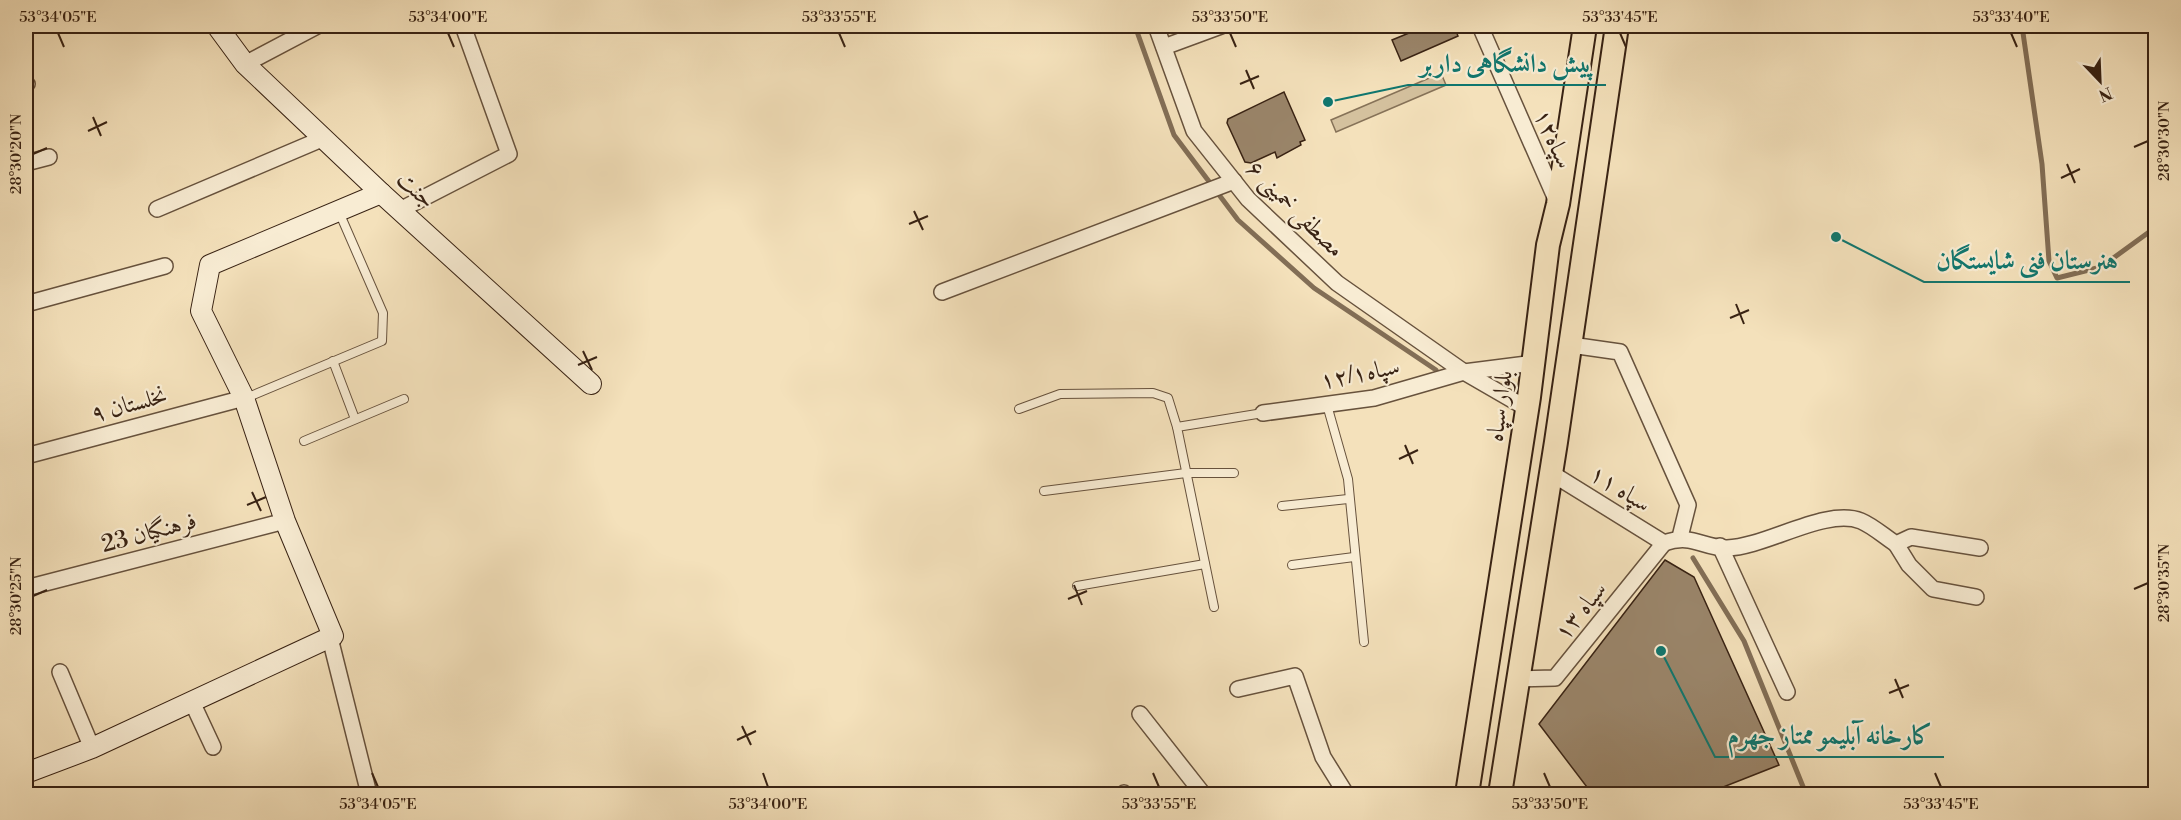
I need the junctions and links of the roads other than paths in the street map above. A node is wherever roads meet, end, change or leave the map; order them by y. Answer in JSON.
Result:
{"nodes":[{"id":1,"x":217,"y":26,"type":"edge"},
{"id":2,"x":317,"y":26,"type":"edge"},
{"id":3,"x":463,"y":26,"type":"edge"},
{"id":4,"x":1156,"y":26,"type":"edge"},
{"id":5,"x":1221,"y":26,"type":"edge"},
{"id":6,"x":1480,"y":26,"type":"edge"},
{"id":7,"x":1585,"y":26,"type":"edge"},
{"id":8,"x":1617,"y":26,"type":"edge"},
{"id":9,"x":1164,"y":47,"type":"junction"},
{"id":10,"x":245,"y":64,"type":"junction"},
{"id":11,"x":324,"y":138,"type":"junction"},
{"id":12,"x":49,"y":157,"type":"dead end"},
{"id":13,"x":26,"y":163,"type":"edge"},
{"id":14,"x":1234,"y":181,"type":"junction"},
{"id":15,"x":381,"y":193,"type":"junction"},
{"id":16,"x":1558,"y":204,"type":"junction"},
{"id":17,"x":157,"y":209,"type":"dead end"},
{"id":18,"x":400,"y":210,"type":"junction"},
{"id":19,"x":339,"y":211,"type":"junction"},
{"id":20,"x":1590,"y":214,"type":"junction"},
{"id":21,"x":165,"y":266,"type":"dead end"},
{"id":22,"x":942,"y":292,"type":"dead end"},
{"id":23,"x":26,"y":304,"type":"edge"},
{"id":24,"x":1571,"y":345,"type":"junction"},
{"id":25,"x":333,"y":361,"type":"junction"},
{"id":26,"x":1534,"y":363,"type":"junction"},
{"id":27,"x":1464,"y":372,"type":"junction"},
{"id":28,"x":591,"y":384,"type":"dead end"},
{"id":29,"x":244,"y":398,"type":"junction"},
{"id":30,"x":404,"y":399,"type":"dead end"},
{"id":31,"x":1327,"y":405,"type":"junction"},
{"id":32,"x":1019,"y":409,"type":"dead end"},
{"id":33,"x":1528,"y":409,"type":"junction"},
{"id":34,"x":1263,"y":413,"type":"joint"},
{"id":35,"x":355,"y":419,"type":"junction"},
{"id":36,"x":1177,"y":427,"type":"junction"},
{"id":37,"x":304,"y":441,"type":"dead end"},
{"id":38,"x":26,"y":456,"type":"edge"},
{"id":39,"x":1551,"y":472,"type":"junction"},
{"id":40,"x":1186,"y":473,"type":"junction"},
{"id":41,"x":1234,"y":473,"type":"dead end"},
{"id":42,"x":1044,"y":491,"type":"dead end"},
{"id":43,"x":1348,"y":499,"type":"junction"},
{"id":44,"x":1282,"y":506,"type":"dead end"},
{"id":45,"x":285,"y":521,"type":"junction"},
{"id":46,"x":1680,"y":537,"type":"junction"},
{"id":47,"x":1664,"y":543,"type":"junction"},
{"id":48,"x":1896,"y":544,"type":"junction"},
{"id":49,"x":1720,"y":546,"type":"junction"},
{"id":50,"x":1980,"y":548,"type":"dead end"},
{"id":51,"x":1354,"y":557,"type":"junction"},
{"id":52,"x":1205,"y":564,"type":"junction"},
{"id":53,"x":1292,"y":565,"type":"dead end"},
{"id":54,"x":1077,"y":586,"type":"dead end"},
{"id":55,"x":26,"y":588,"type":"edge"},
{"id":56,"x":1976,"y":597,"type":"dead end"},
{"id":57,"x":1214,"y":607,"type":"dead end"},
{"id":58,"x":330,"y":638,"type":"junction"},
{"id":59,"x":1364,"y":642,"type":"dead end"},
{"id":60,"x":60,"y":672,"type":"dead end"},
{"id":61,"x":1518,"y":679,"type":"junction"},
{"id":62,"x":1238,"y":689,"type":"dead end"},
{"id":63,"x":1787,"y":692,"type":"dead end"},
{"id":64,"x":192,"y":702,"type":"junction"},
{"id":65,"x":1140,"y":714,"type":"dead end"},
{"id":66,"x":213,"y":747,"type":"dead end"},
{"id":67,"x":92,"y":748,"type":"junction"},
{"id":68,"x":26,"y":772,"type":"edge"},
{"id":69,"x":369,"y":795,"type":"edge"},
{"id":70,"x":1203,"y":795,"type":"edge"},
{"id":71,"x":1346,"y":795,"type":"edge"},
{"id":72,"x":1467,"y":795,"type":"edge"},
{"id":73,"x":1500,"y":795,"type":"edge"}],
"edges":[{"from":1,"to":10,"type":"street","name":"جنت"},
{"from":2,"to":10,"type":"street"},
{"from":3,"to":18,"type":"street"},
{"from":4,"to":9,"type":"street","name":"مصطفی خمینی ۶"},
{"from":5,"to":9,"type":"street"},
{"from":6,"to":16,"type":"street","name":"سپاه۱۲"},
{"from":7,"to":16,"type":"main road","name":"بلوار سپاه"},
{"from":8,"to":20,"type":"main road"},
{"from":9,"to":14,"type":"street","name":"مصطفی خمینی ۶"},
{"from":10,"to":11,"type":"street","name":"جنت"},
{"from":11,"to":15,"type":"street","name":"جنت"},
{"from":11,"to":17,"type":"street"},
{"from":12,"to":13,"type":"street"},
{"from":14,"to":22,"type":"street"},
{"from":14,"to":27,"type":"street","name":"مصطفی خمینی ۶"},
{"from":15,"to":18,"type":"street","name":"جنت"},
{"from":15,"to":19,"type":"street"},
{"from":16,"to":20,"type":"main road"},
{"from":16,"to":26,"type":"main road","name":"بلوار سپاه"},
{"from":18,"to":28,"type":"street","name":"جنت"},
{"from":19,"to":25,"type":"lane"},
{"from":19,"to":29,"type":"street"},
{"from":20,"to":24,"type":"main road"},
{"from":21,"to":23,"type":"street"},
{"from":24,"to":39,"type":"main road"},
{"from":24,"to":46,"type":"street"},
{"from":25,"to":29,"type":"lane"},
{"from":25,"to":35,"type":"lane"},
{"from":26,"to":27,"type":"street","name":"سپاه۱۲/۱"},
{"from":26,"to":33,"type":"main road","name":"بلوار سپاه"},
{"from":27,"to":31,"type":"street","name":"سپاه۱۲/۱"},
{"from":27,"to":33,"type":"street"},
{"from":29,"to":38,"type":"street","name":"نخلستان ۹"},
{"from":29,"to":45,"type":"street"},
{"from":30,"to":35,"type":"lane"},
{"from":31,"to":34,"type":"street","name":"سپاه۱۲/۱"},
{"from":31,"to":43,"type":"lane"},
{"from":32,"to":36,"type":"lane"},
{"from":33,"to":72,"type":"main road","name":"بلوار سپاه"},
{"from":34,"to":36,"type":"lane"},
{"from":35,"to":37,"type":"lane"},
{"from":36,"to":40,"type":"lane"},
{"from":39,"to":47,"type":"street","name":"سپاه ۱۱"},
{"from":39,"to":61,"type":"main road"},
{"from":40,"to":41,"type":"lane"},
{"from":40,"to":42,"type":"lane"},
{"from":40,"to":52,"type":"lane"},
{"from":43,"to":44,"type":"lane"},
{"from":43,"to":51,"type":"lane"},
{"from":45,"to":55,"type":"street","name":"فرهنگیان 23"},
{"from":45,"to":58,"type":"street"},
{"from":46,"to":47,"type":"street"},
{"from":46,"to":49,"type":"street"},
{"from":47,"to":61,"type":"street","name":"سپاه ۱۳"},
{"from":48,"to":49,"type":"street"},
{"from":48,"to":50,"type":"street"},
{"from":48,"to":56,"type":"street"},
{"from":49,"to":63,"type":"street"},
{"from":51,"to":53,"type":"lane"},
{"from":51,"to":59,"type":"lane"},
{"from":52,"to":54,"type":"lane"},
{"from":52,"to":57,"type":"lane"},
{"from":58,"to":64,"type":"street"},
{"from":58,"to":69,"type":"street"},
{"from":60,"to":67,"type":"street"},
{"from":61,"to":73,"type":"main road"},
{"from":62,"to":71,"type":"street"},
{"from":64,"to":66,"type":"street"},
{"from":64,"to":67,"type":"street"},
{"from":65,"to":70,"type":"street"},
{"from":67,"to":68,"type":"street"}]}
